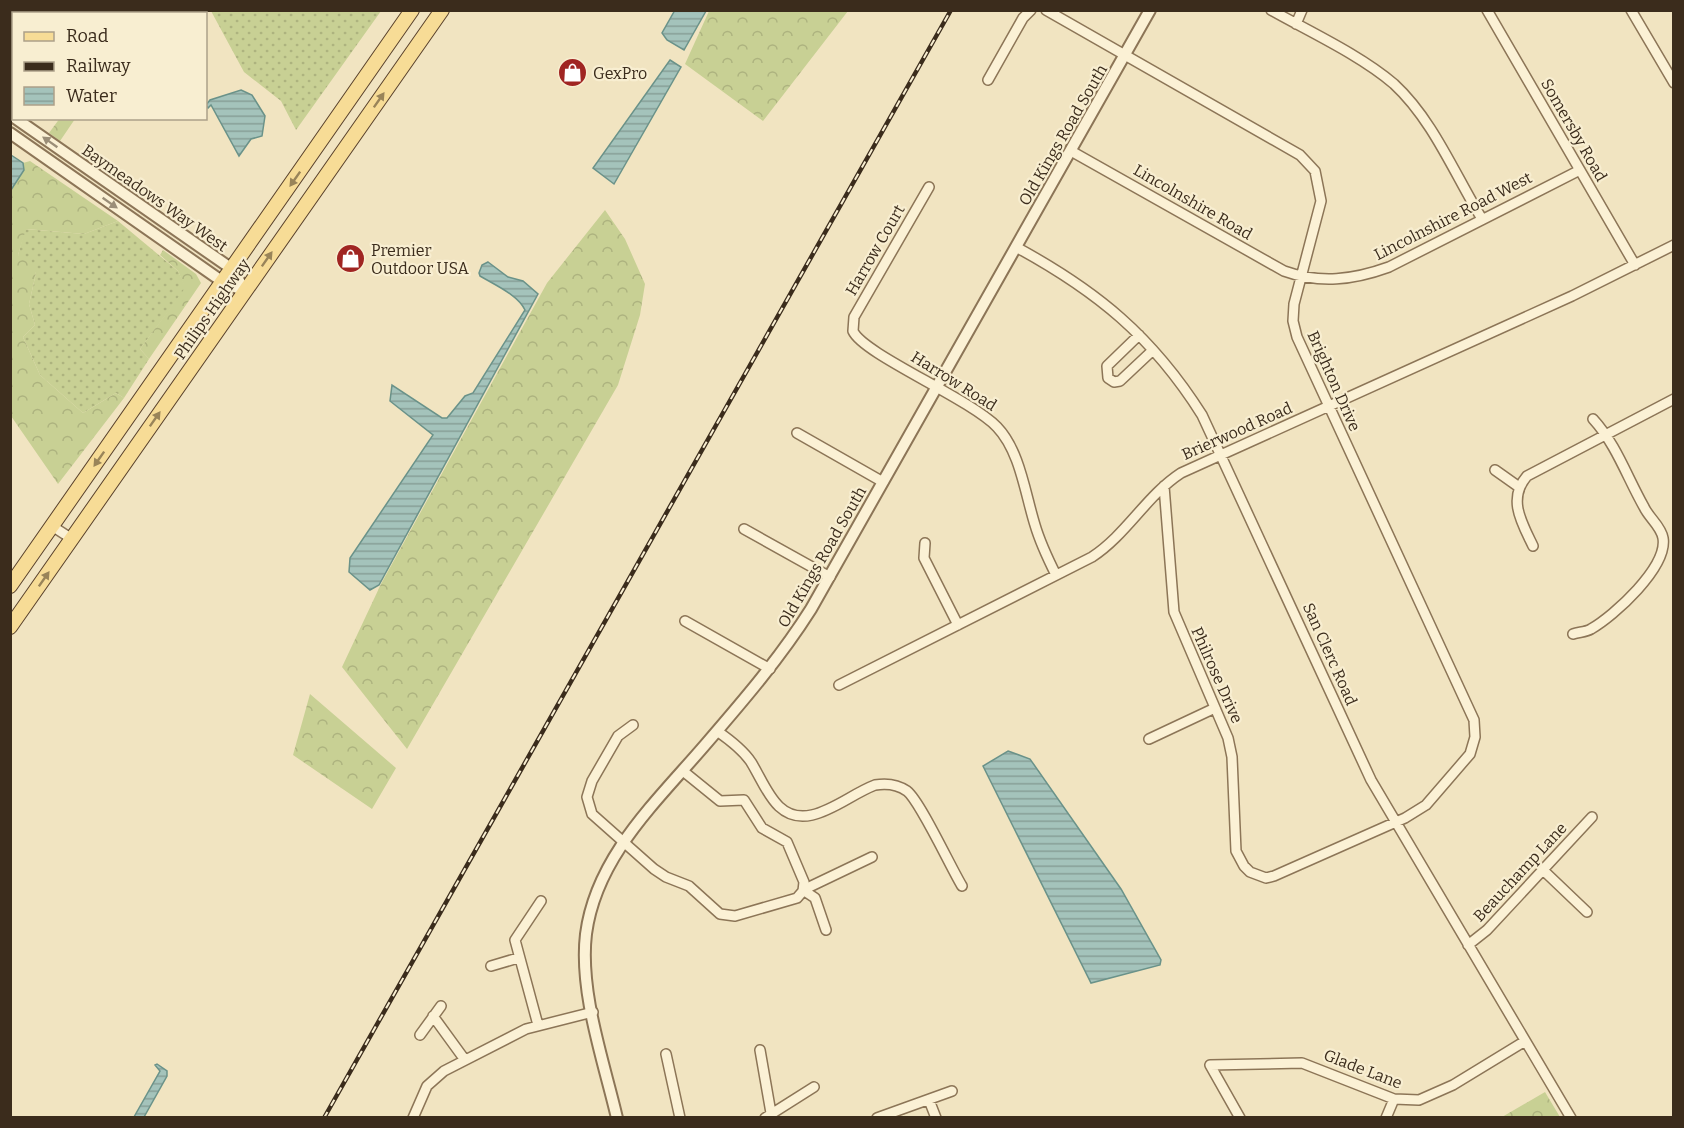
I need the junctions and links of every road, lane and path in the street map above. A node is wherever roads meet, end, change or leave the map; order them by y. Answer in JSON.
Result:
{"nodes":[{"id":1,"x":412,"y":10,"type":"edge"},
{"id":2,"x":442,"y":10,"type":"edge"},
{"id":3,"x":1031,"y":10,"type":"edge"},
{"id":4,"x":1046,"y":10,"type":"edge"},
{"id":5,"x":1150,"y":10,"type":"edge"},
{"id":6,"x":1271,"y":10,"type":"edge"},
{"id":7,"x":1302,"y":10,"type":"edge"},
{"id":8,"x":1487,"y":10,"type":"edge"},
{"id":9,"x":1636,"y":12,"type":"edge"},
{"id":10,"x":1296,"y":24,"type":"junction"},
{"id":11,"x":1125,"y":55,"type":"junction"},
{"id":12,"x":988,"y":80,"type":"dead end"},
{"id":13,"x":1674,"y":83,"type":"edge"},
{"id":14,"x":17,"y":120,"type":"edge"},
{"id":15,"x":10,"y":133,"type":"edge"},
{"id":16,"x":315,"y":151,"type":"junction"},
{"id":17,"x":1071,"y":151,"type":"junction"},
{"id":18,"x":334,"y":164,"type":"junction"},
{"id":19,"x":1580,"y":170,"type":"junction"},
{"id":20,"x":929,"y":187,"type":"dead end"},
{"id":21,"x":1482,"y":219,"type":"junction"},
{"id":22,"x":1674,"y":245,"type":"edge"},
{"id":23,"x":1016,"y":247,"type":"junction"},
{"id":24,"x":1635,"y":265,"type":"junction"},
{"id":25,"x":232,"y":269,"type":"junction"},
{"id":26,"x":1300,"y":277,"type":"junction"},
{"id":27,"x":223,"y":282,"type":"junction"},
{"id":28,"x":245,"y":291,"type":"junction"},
{"id":29,"x":853,"y":331,"type":"joint"},
{"id":30,"x":1139,"y":335,"type":"junction"},
{"id":31,"x":1154,"y":350,"type":"junction"},
{"id":32,"x":938,"y":386,"type":"junction"},
{"id":33,"x":1674,"y":399,"type":"edge"},
{"id":34,"x":1328,"y":407,"type":"junction"},
{"id":35,"x":1593,"y":419,"type":"dead end"},
{"id":36,"x":798,"y":433,"type":"dead end"},
{"id":37,"x":1606,"y":434,"type":"junction"},
{"id":38,"x":1222,"y":454,"type":"junction"},
{"id":39,"x":1495,"y":470,"type":"dead end"},
{"id":40,"x":883,"y":482,"type":"junction"},
{"id":41,"x":1164,"y":486,"type":"junction"},
{"id":42,"x":1519,"y":487,"type":"junction"},
{"id":43,"x":52,"y":526,"type":"junction"},
{"id":44,"x":744,"y":529,"type":"dead end"},
{"id":45,"x":72,"y":539,"type":"junction"},
{"id":46,"x":925,"y":543,"type":"dead end"},
{"id":47,"x":1533,"y":546,"type":"dead end"},
{"id":48,"x":1056,"y":575,"type":"junction"},
{"id":49,"x":830,"y":577,"type":"junction"},
{"id":50,"x":10,"y":586,"type":"edge"},
{"id":51,"x":685,"y":621,"type":"dead end"},
{"id":52,"x":958,"y":625,"type":"junction"},
{"id":53,"x":10,"y":627,"type":"edge"},
{"id":54,"x":1573,"y":634,"type":"dead end"},
{"id":55,"x":770,"y":669,"type":"junction"},
{"id":56,"x":839,"y":685,"type":"dead end"},
{"id":57,"x":1215,"y":708,"type":"junction"},
{"id":58,"x":633,"y":725,"type":"dead end"},
{"id":59,"x":717,"y":731,"type":"junction"},
{"id":60,"x":1149,"y":739,"type":"dead end"},
{"id":61,"x":683,"y":771,"type":"junction"},
{"id":62,"x":1592,"y":818,"type":"dead end"},
{"id":63,"x":1394,"y":822,"type":"junction"},
{"id":64,"x":623,"y":842,"type":"junction"},
{"id":65,"x":872,"y":857,"type":"dead end"},
{"id":66,"x":1543,"y":870,"type":"junction"},
{"id":67,"x":1250,"y":872,"type":"joint"},
{"id":68,"x":962,"y":886,"type":"dead end"},
{"id":69,"x":803,"y":890,"type":"junction"},
{"id":70,"x":541,"y":901,"type":"dead end"},
{"id":71,"x":1587,"y":912,"type":"dead end"},
{"id":72,"x":826,"y":930,"type":"dead end"},
{"id":73,"x":1468,"y":945,"type":"junction"},
{"id":74,"x":518,"y":958,"type":"junction"},
{"id":75,"x":491,"y":966,"type":"dead end"},
{"id":76,"x":441,"y":1006,"type":"dead end"},
{"id":77,"x":593,"y":1012,"type":"junction"},
{"id":78,"x":433,"y":1016,"type":"junction"},
{"id":79,"x":538,"y":1025,"type":"junction"},
{"id":80,"x":420,"y":1035,"type":"dead end"},
{"id":81,"x":1525,"y":1041,"type":"junction"},
{"id":82,"x":759,"y":1050,"type":"dead end"},
{"id":83,"x":666,"y":1054,"type":"dead end"},
{"id":84,"x":465,"y":1060,"type":"junction"},
{"id":85,"x":814,"y":1087,"type":"dead end"},
{"id":86,"x":952,"y":1091,"type":"dead end"},
{"id":87,"x":1394,"y":1099,"type":"junction"},
{"id":88,"x":929,"y":1100,"type":"junction"},
{"id":89,"x":768,"y":1115,"type":"edge"},
{"id":90,"x":413,"y":1118,"type":"edge"},
{"id":91,"x":617,"y":1118,"type":"edge"},
{"id":92,"x":680,"y":1118,"type":"edge"},
{"id":93,"x":877,"y":1118,"type":"edge"},
{"id":94,"x":936,"y":1118,"type":"edge"},
{"id":95,"x":1240,"y":1118,"type":"edge"},
{"id":96,"x":1386,"y":1118,"type":"edge"},
{"id":97,"x":1571,"y":1118,"type":"edge"}],
"edges":[{"from":1,"to":16,"type":"main road","name":"Philips Highway"},
{"from":18,"to":2,"type":"main road","name":"Philips Highway","one_way":true},
{"from":3,"to":12,"type":"street"},
{"from":4,"to":11,"type":"street","name":"Brighton Drive"},
{"from":5,"to":11,"type":"street","name":"Old Kings Road South"},
{"from":6,"to":10,"type":"street"},
{"from":7,"to":10,"type":"street"},
{"from":8,"to":19,"type":"street","name":"Somersby Road"},
{"from":9,"to":13,"type":"street"},
{"from":10,"to":21,"type":"street"},
{"from":11,"to":17,"type":"street","name":"Old Kings Road South"},
{"from":11,"to":26,"type":"street","name":"Brighton Drive"},
{"from":25,"to":14,"type":"street","name":"Baymeadows Way West","one_way":true},
{"from":15,"to":27,"type":"street","name":"Baymeadows Way West","one_way":true},
{"from":16,"to":18,"type":"main road"},
{"from":16,"to":25,"type":"main road","name":"Philips Highway","one_way":true},
{"from":17,"to":23,"type":"street","name":"Old Kings Road South"},
{"from":17,"to":26,"type":"street","name":"Lincolnshire Road"},
{"from":28,"to":18,"type":"main road","name":"Philips Highway","one_way":true},
{"from":19,"to":21,"type":"street","name":"Lincolnshire Road West"},
{"from":19,"to":24,"type":"street","name":"Somersby Road"},
{"from":20,"to":29,"type":"street","name":"Harrow Court"},
{"from":21,"to":26,"type":"street","name":"Lincolnshire Road West"},
{"from":22,"to":24,"type":"street","name":"Brierwood Road"},
{"from":23,"to":30,"type":"street","name":"San Clerc Road"},
{"from":23,"to":32,"type":"street","name":"Old Kings Road South"},
{"from":24,"to":34,"type":"street","name":"Brierwood Road"},
{"from":25,"to":27,"type":"main road","name":"Philips Highway"},
{"from":25,"to":28,"type":"street","name":"Baymeadows Way West"},
{"from":26,"to":34,"type":"street","name":"Brighton Drive"},
{"from":27,"to":28,"type":"street","name":"Baymeadows Way West"},
{"from":27,"to":43,"type":"main road","name":"Philips Highway","one_way":true},
{"from":45,"to":28,"type":"main road","name":"Philips Highway","one_way":true},
{"from":29,"to":32,"type":"street","name":"Harrow Road"},
{"from":30,"to":31,"type":"street","name":"San Clerc Road"},
{"from":30,"to":31,"type":"street"},
{"from":31,"to":38,"type":"street","name":"San Clerc Road"},
{"from":32,"to":40,"type":"street","name":"Old Kings Road South"},
{"from":32,"to":48,"type":"street","name":"Harrow Road"},
{"from":33,"to":37,"type":"street"},
{"from":34,"to":38,"type":"street","name":"Brierwood Road"},
{"from":34,"to":63,"type":"street","name":"Brighton Drive"},
{"from":35,"to":37,"type":"street"},
{"from":36,"to":40,"type":"street"},
{"from":37,"to":42,"type":"street"},
{"from":37,"to":54,"type":"street"},
{"from":38,"to":41,"type":"street","name":"Brierwood Road"},
{"from":38,"to":63,"type":"street","name":"San Clerc Road"},
{"from":39,"to":42,"type":"street"},
{"from":40,"to":49,"type":"street","name":"Old Kings Road South"},
{"from":41,"to":48,"type":"street","name":"Brierwood Road"},
{"from":41,"to":57,"type":"street","name":"Philrose Drive"},
{"from":42,"to":47,"type":"street"},
{"from":43,"to":45,"type":"street"},
{"from":43,"to":50,"type":"main road","name":"Philips Highway"},
{"from":44,"to":49,"type":"street"},
{"from":53,"to":45,"type":"main road","name":"Philips Highway","one_way":true},
{"from":46,"to":52,"type":"street"},
{"from":48,"to":52,"type":"street","name":"Brierwood Road"},
{"from":49,"to":55,"type":"street","name":"Old Kings Road South"},
{"from":51,"to":55,"type":"street"},
{"from":52,"to":56,"type":"street","name":"Brierwood Road"},
{"from":55,"to":59,"type":"street","name":"Old Kings Road South"},
{"from":57,"to":60,"type":"street"},
{"from":57,"to":67,"type":"street","name":"Philrose Drive"},
{"from":58,"to":64,"type":"street"},
{"from":59,"to":61,"type":"street","name":"Old Kings Road South"},
{"from":59,"to":68,"type":"street"},
{"from":61,"to":64,"type":"street","name":"Old Kings Road South"},
{"from":61,"to":69,"type":"street"},
{"from":62,"to":66,"type":"street","name":"Beauchamp Lane"},
{"from":63,"to":67,"type":"street","name":"Brighton Drive"},
{"from":63,"to":73,"type":"street","name":"San Clerc Road"},
{"from":64,"to":69,"type":"street"},
{"from":64,"to":77,"type":"street","name":"Old Kings Road South"},
{"from":65,"to":69,"type":"street"},
{"from":66,"to":71,"type":"street"},
{"from":66,"to":73,"type":"street","name":"Beauchamp Lane"},
{"from":69,"to":72,"type":"street"},
{"from":70,"to":74,"type":"street"},
{"from":73,"to":81,"type":"street","name":"San Clerc Road"},
{"from":74,"to":75,"type":"street"},
{"from":74,"to":79,"type":"street"},
{"from":76,"to":78,"type":"street"},
{"from":77,"to":79,"type":"street"},
{"from":77,"to":91,"type":"street","name":"Old Kings Road South"},
{"from":78,"to":80,"type":"street"},
{"from":78,"to":84,"type":"street"},
{"from":79,"to":84,"type":"street"},
{"from":81,"to":87,"type":"street","name":"Glade Lane"},
{"from":81,"to":97,"type":"street","name":"San Clerc Road"},
{"from":82,"to":89,"type":"street"},
{"from":83,"to":92,"type":"street"},
{"from":84,"to":90,"type":"street"},
{"from":85,"to":89,"type":"street"},
{"from":86,"to":88,"type":"street"},
{"from":87,"to":95,"type":"street","name":"Glade Lane"},
{"from":87,"to":96,"type":"street"},
{"from":88,"to":93,"type":"street"},
{"from":88,"to":94,"type":"street"}]}
